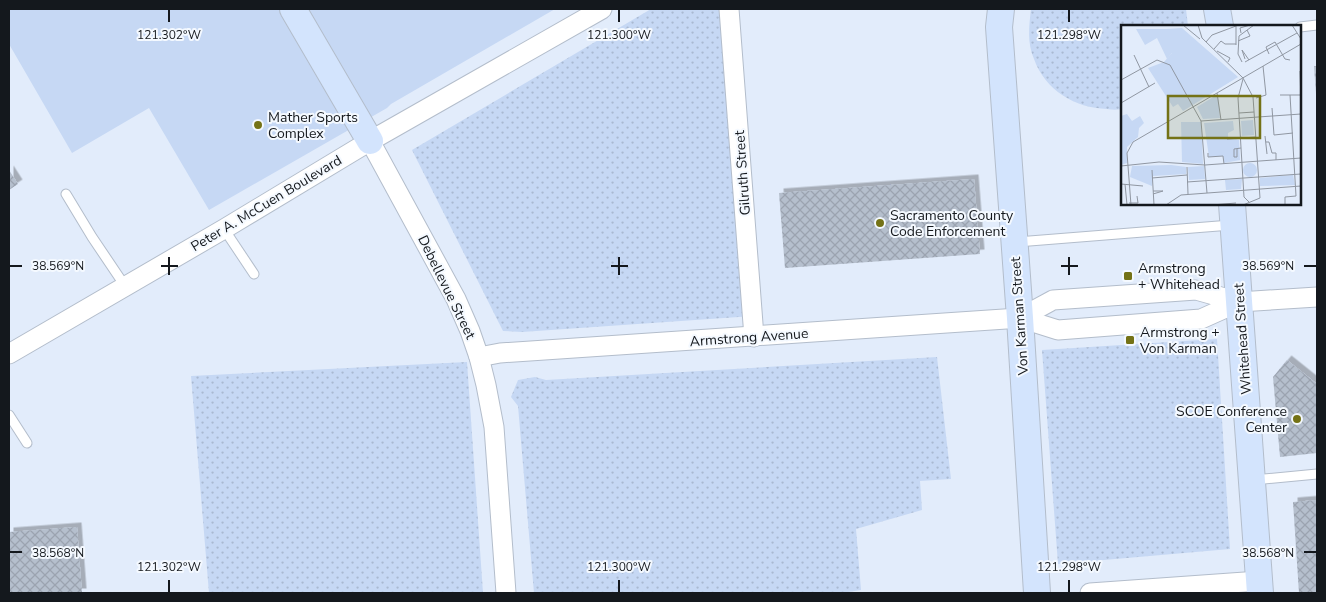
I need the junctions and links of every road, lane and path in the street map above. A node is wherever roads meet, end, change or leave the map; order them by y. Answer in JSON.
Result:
{"nodes":[{"id":1,"x":293,"y":9,"type":"edge"},
{"id":2,"x":602,"y":9,"type":"edge"},
{"id":3,"x":729,"y":9,"type":"edge"},
{"id":4,"x":1001,"y":9,"type":"edge"},
{"id":5,"x":1317,"y":25,"type":"edge"},
{"id":6,"x":1301,"y":27,"type":"edge"},
{"id":7,"x":370,"y":141,"type":"junction"},
{"id":8,"x":66,"y":194,"type":"dead end"},
{"id":9,"x":1233,"y":214,"type":"edge"},
{"id":10,"x":224,"y":229,"type":"junction"},
{"id":11,"x":1014,"y":242,"type":"junction"},
{"id":12,"x":254,"y":274,"type":"dead end"},
{"id":13,"x":125,"y":286,"type":"junction"},
{"id":14,"x":1317,"y":297,"type":"edge"},
{"id":15,"x":1240,"y":302,"type":"junction"},
{"id":16,"x":1020,"y":318,"type":"junction"},
{"id":17,"x":754,"y":337,"type":"junction"},
{"id":18,"x":9,"y":354,"type":"edge"},
{"id":19,"x":479,"y":357,"type":"junction"},
{"id":20,"x":9,"y":414,"type":"edge"},
{"id":21,"x":27,"y":444,"type":"dead end"},
{"id":22,"x":1317,"y":474,"type":"edge"},
{"id":23,"x":1252,"y":480,"type":"junction"},
{"id":24,"x":1260,"y":587,"type":"edge"},
{"id":25,"x":506,"y":593,"type":"edge"},
{"id":26,"x":1037,"y":593,"type":"edge"},
{"id":27,"x":1090,"y":593,"type":"edge"}],
"edges":[{"from":1,"to":7,"type":"street"},
{"from":2,"to":7,"type":"street","name":"Peter A. McCuen Boulevard"},
{"from":3,"to":17,"type":"street","name":"Gilruth Street"},
{"from":4,"to":11,"type":"street","name":"Von Karman Street"},
{"from":5,"to":6,"type":"lane"},
{"from":7,"to":10,"type":"street","name":"Peter A. McCuen Boulevard"},
{"from":7,"to":19,"type":"street","name":"Debellevue Street"},
{"from":8,"to":13,"type":"lane"},
{"from":9,"to":11,"type":"lane"},
{"from":9,"to":15,"type":"street","name":"Whitehead Street"},
{"from":10,"to":12,"type":"lane"},
{"from":10,"to":13,"type":"street","name":"Peter A. McCuen Boulevard"},
{"from":11,"to":16,"type":"street","name":"Von Karman Street"},
{"from":13,"to":18,"type":"street","name":"Peter A. McCuen Boulevard"},
{"from":14,"to":15,"type":"street","name":"Armstrong Avenue"},
{"from":15,"to":16,"type":"street","name":"Armstrong Avenue"},
{"from":15,"to":16,"type":"street","name":"Armstrong Avenue"},
{"from":15,"to":23,"type":"street","name":"Whitehead Street"},
{"from":16,"to":17,"type":"street","name":"Armstrong Avenue"},
{"from":16,"to":26,"type":"street","name":"Von Karman Street"},
{"from":17,"to":19,"type":"street","name":"Armstrong Avenue"},
{"from":19,"to":25,"type":"street","name":"Debellevue Street"},
{"from":20,"to":21,"type":"lane"},
{"from":22,"to":23,"type":"lane"},
{"from":23,"to":24,"type":"street","name":"Whitehead Street"},
{"from":24,"to":27,"type":"street"}]}
